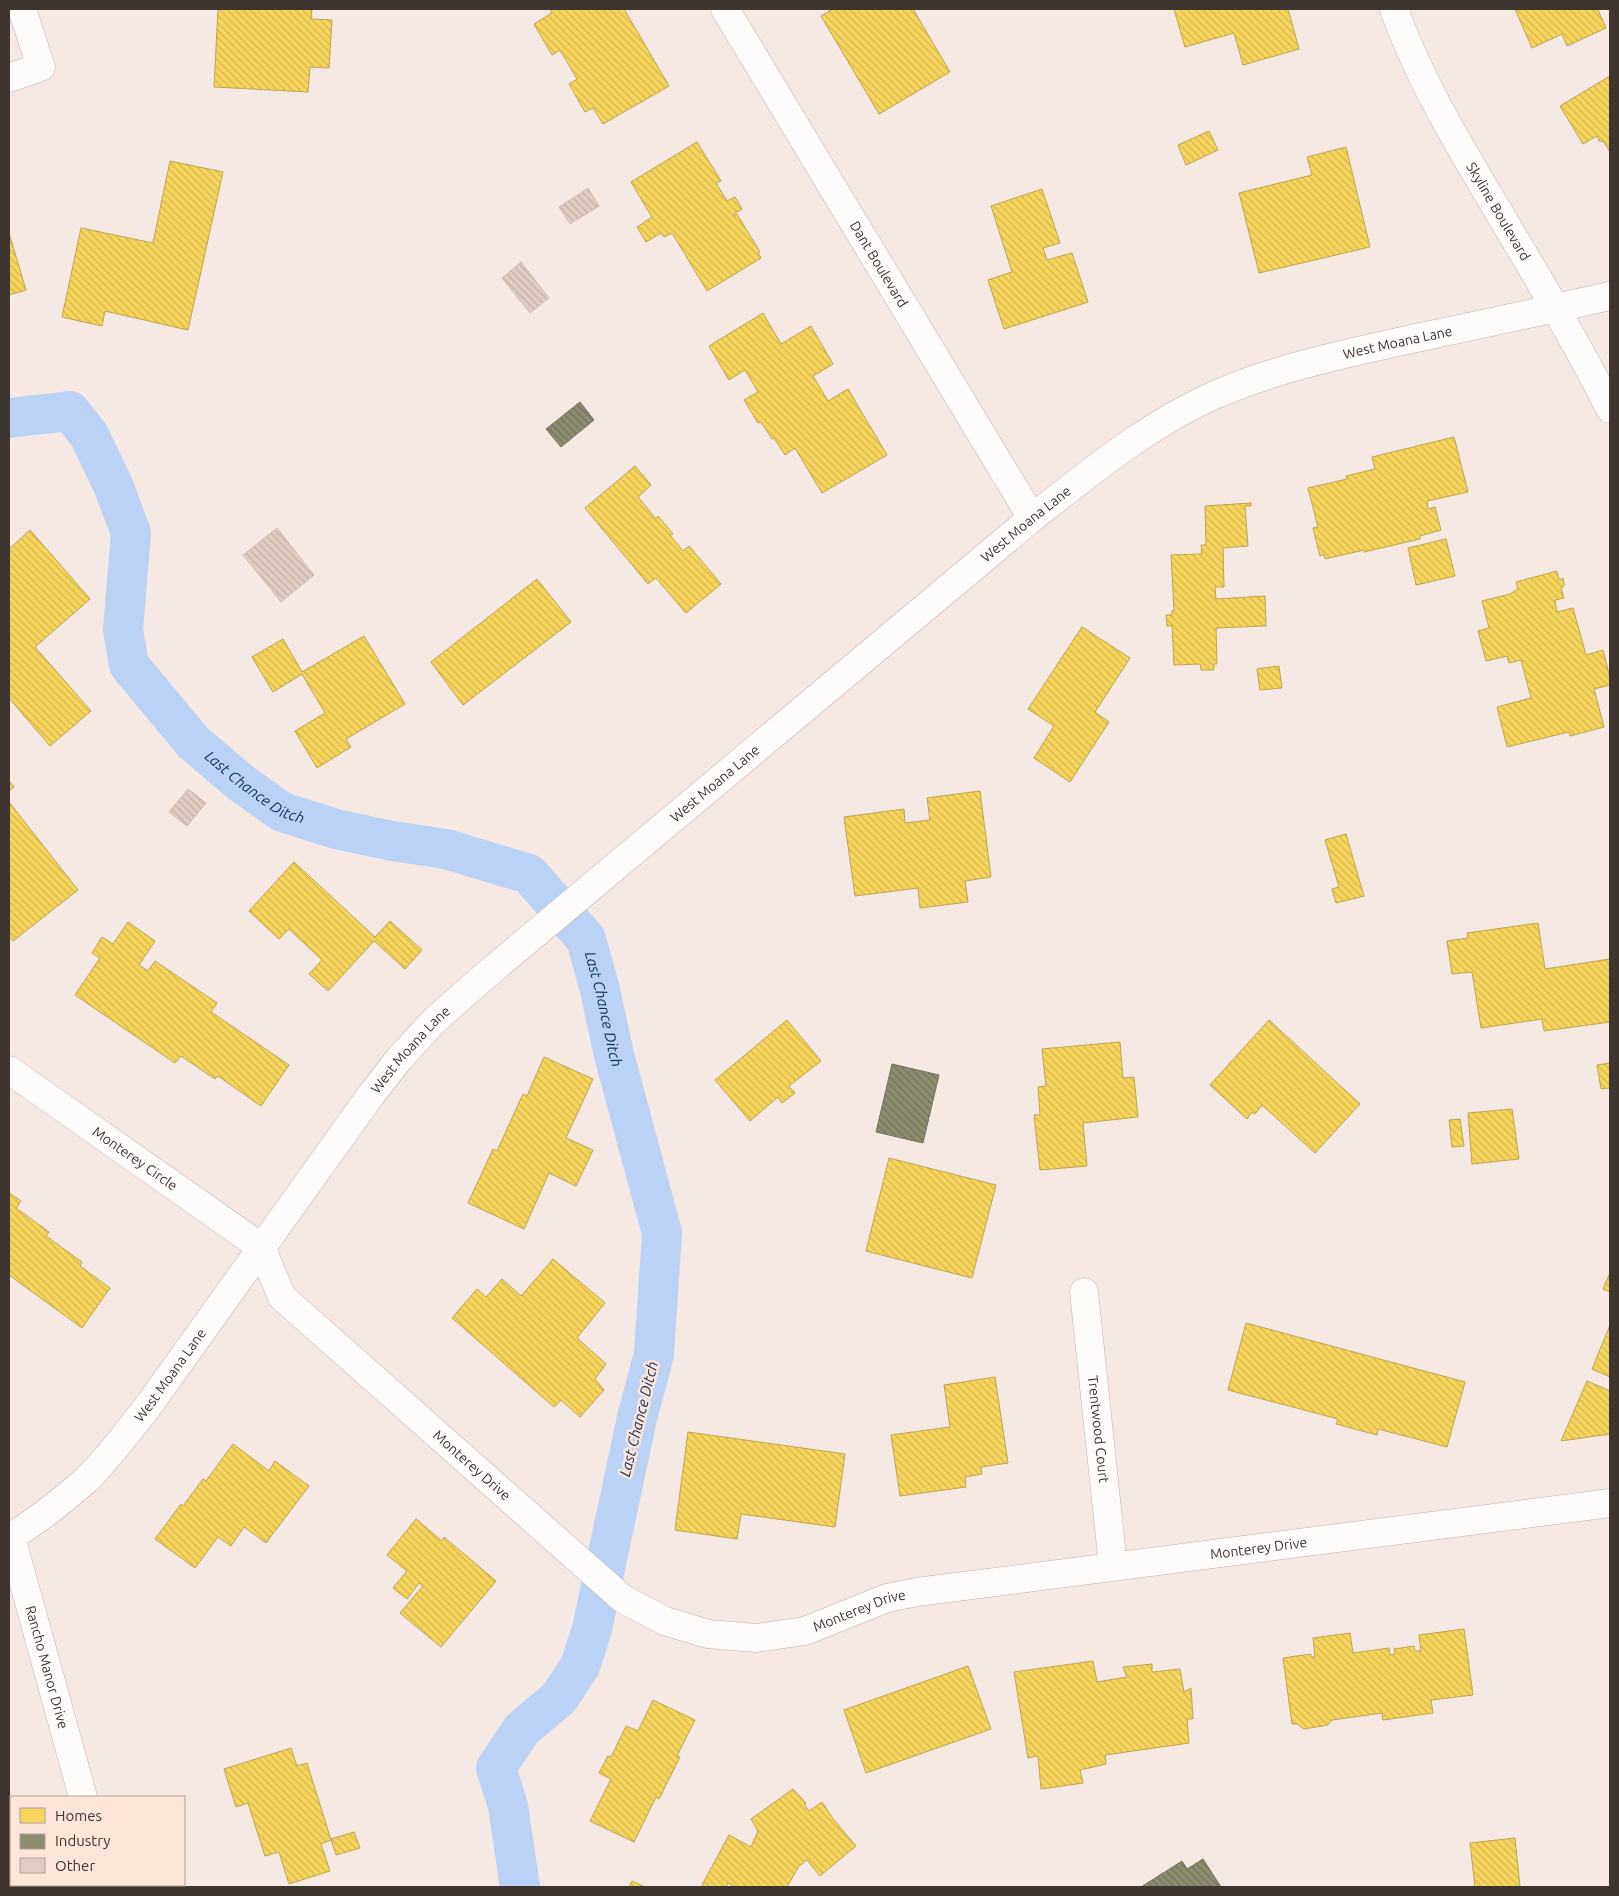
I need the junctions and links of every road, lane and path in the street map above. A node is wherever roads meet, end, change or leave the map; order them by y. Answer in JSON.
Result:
{"nodes":[{"id":1,"x":22,"y":9,"type":"edge"},
{"id":2,"x":725,"y":9,"type":"edge"},
{"id":3,"x":1394,"y":9,"type":"edge"},
{"id":4,"x":9,"y":78,"type":"edge"},
{"id":5,"x":1610,"y":296,"type":"edge"},
{"id":6,"x":1556,"y":308,"type":"junction"},
{"id":7,"x":1610,"y":408,"type":"edge"},
{"id":8,"x":1032,"y":518,"type":"junction"},
{"id":9,"x":9,"y":1070,"type":"edge"},
{"id":10,"x":261,"y":1246,"type":"junction"},
{"id":11,"x":1084,"y":1292,"type":"dead end"},
{"id":12,"x":1610,"y":1503,"type":"edge"},
{"id":13,"x":10,"y":1538,"type":"edge"},
{"id":14,"x":1113,"y":1566,"type":"junction"},
{"id":15,"x":83,"y":1796,"type":"edge"}],
"edges":[{"from":1,"to":4,"type":"street"},
{"from":2,"to":8,"type":"street","name":"Dant Boulevard"},
{"from":3,"to":6,"type":"street","name":"Skyline Boulevard"},
{"from":5,"to":6,"type":"street","name":"West Moana Lane"},
{"from":6,"to":7,"type":"street","name":"Skyline Boulevard"},
{"from":6,"to":8,"type":"street","name":"West Moana Lane"},
{"from":8,"to":10,"type":"street","name":"West Moana Lane"},
{"from":9,"to":10,"type":"street","name":"Monterey Circle"},
{"from":10,"to":13,"type":"street","name":"West Moana Lane"},
{"from":10,"to":14,"type":"street","name":"Monterey Drive"},
{"from":11,"to":14,"type":"street","name":"Trentwood Court"},
{"from":12,"to":14,"type":"street","name":"Monterey Drive"},
{"from":13,"to":15,"type":"street","name":"Rancho Manor Drive"}]}
